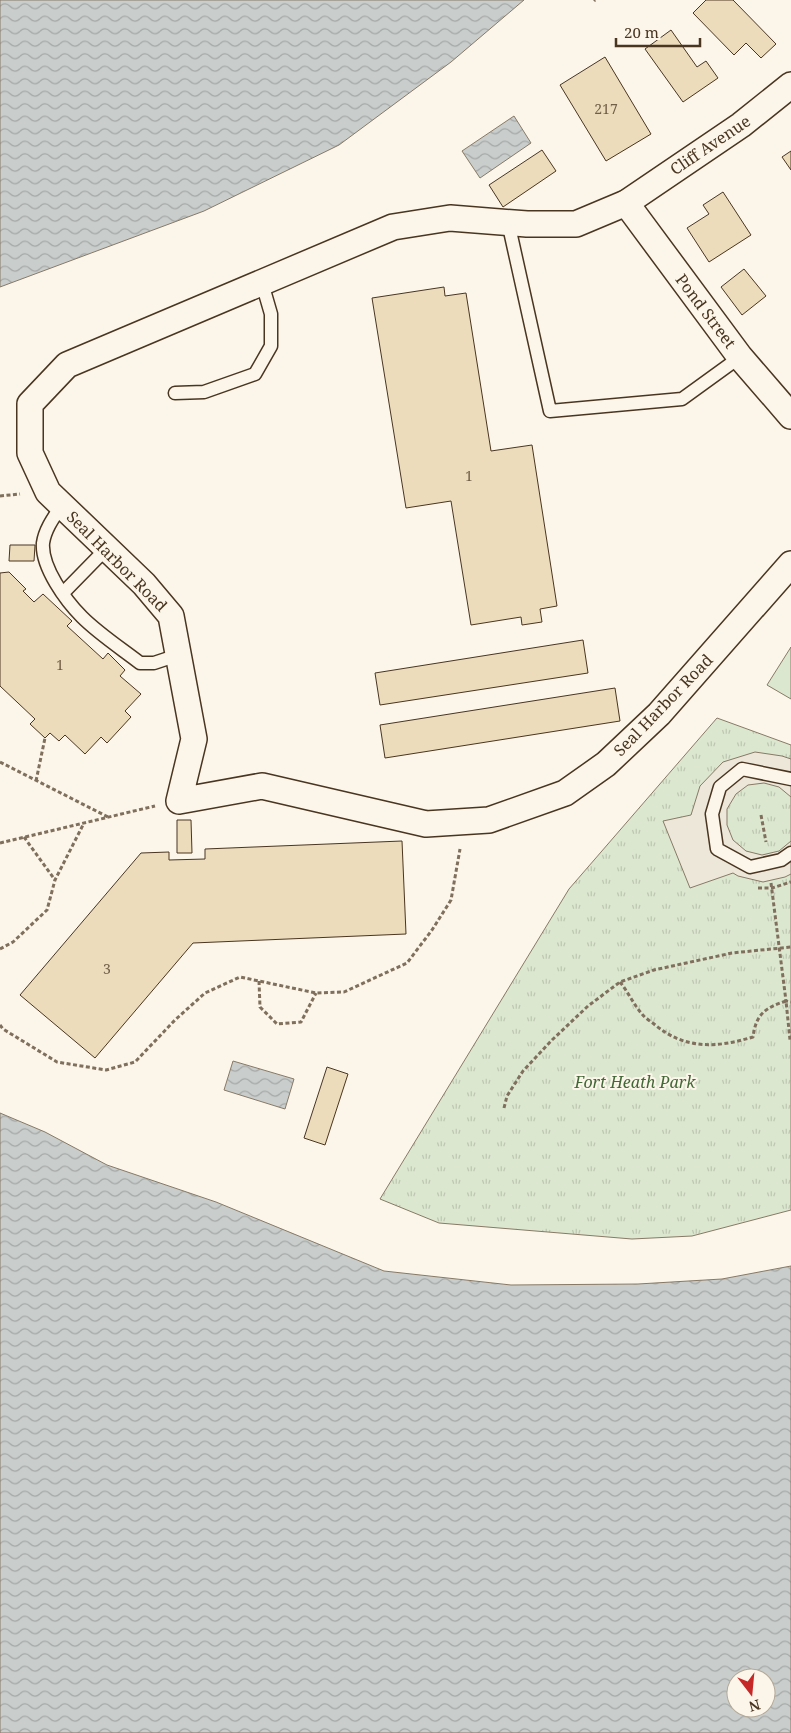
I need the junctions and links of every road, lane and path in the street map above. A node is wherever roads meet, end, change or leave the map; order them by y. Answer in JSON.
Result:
{"nodes":[{"id":1,"x":791,"y":85,"type":"edge"},
{"id":2,"x":626,"y":203,"type":"junction"},
{"id":3,"x":508,"y":222,"type":"junction"},
{"id":4,"x":262,"y":283,"type":"junction"},
{"id":5,"x":740,"y":357,"type":"junction"},
{"id":6,"x":176,"y":393,"type":"dead end"},
{"id":7,"x":791,"y":416,"type":"edge"},
{"id":8,"x":62,"y":506,"type":"junction"},
{"id":9,"x":107,"y":548,"type":"junction"},
{"id":10,"x":791,"y":564,"type":"edge"},
{"id":11,"x":63,"y":594,"type":"junction"},
{"id":12,"x":178,"y":655,"type":"junction"},
{"id":13,"x":45,"y":738,"type":"dead end"},
{"id":14,"x":0,"y":762,"type":"edge"},
{"id":15,"x":791,"y":779,"type":"edge"},
{"id":16,"x":36,"y":781,"type":"junction"},
{"id":17,"x":179,"y":801,"type":"junction"},
{"id":18,"x":109,"y":817,"type":"junction"},
{"id":19,"x":461,"y":822,"type":"junction"},
{"id":20,"x":84,"y":823,"type":"junction"},
{"id":21,"x":24,"y":837,"type":"junction"},
{"id":22,"x":0,"y":843,"type":"edge"},
{"id":23,"x":791,"y":853,"type":"edge"},
{"id":24,"x":55,"y":880,"type":"junction"},
{"id":25,"x":791,"y":947,"type":"edge"},
{"id":26,"x":779,"y":948,"type":"junction"},
{"id":27,"x":0,"y":949,"type":"edge"},
{"id":28,"x":259,"y":981,"type":"junction"},
{"id":29,"x":620,"y":982,"type":"junction"},
{"id":30,"x":316,"y":993,"type":"junction"},
{"id":31,"x":789,"y":1002,"type":"edge"},
{"id":32,"x":0,"y":1025,"type":"edge"},
{"id":33,"x":790,"y":1040,"type":"dead end"},
{"id":34,"x":504,"y":1108,"type":"dead end"}],
"edges":[{"from":1,"to":2,"type":"street","name":"Cliff Avenue"},
{"from":2,"to":3,"type":"street","name":"Seal Harbor Road"},
{"from":2,"to":5,"type":"street","name":"Pond Street"},
{"from":3,"to":4,"type":"street","name":"Seal Harbor Road"},
{"from":3,"to":5,"type":"lane"},
{"from":4,"to":6,"type":"lane"},
{"from":4,"to":8,"type":"street","name":"Seal Harbor Road"},
{"from":5,"to":7,"type":"street","name":"Pond Street"},
{"from":8,"to":9,"type":"street","name":"Seal Harbor Road"},
{"from":8,"to":11,"type":"lane"},
{"from":9,"to":11,"type":"lane"},
{"from":9,"to":12,"type":"street","name":"Seal Harbor Road"},
{"from":10,"to":19,"type":"street","name":"Seal Harbor Road"},
{"from":11,"to":12,"type":"lane"},
{"from":12,"to":17,"type":"street","name":"Seal Harbor Road"},
{"from":13,"to":16,"type":"path"},
{"from":14,"to":16,"type":"path"},
{"from":15,"to":23,"type":"lane"},
{"from":16,"to":18,"type":"path"},
{"from":17,"to":18,"type":"path"},
{"from":17,"to":19,"type":"street","name":"Seal Harbor Road"},
{"from":18,"to":20,"type":"path"},
{"from":19,"to":30,"type":"path"},
{"from":20,"to":21,"type":"path"},
{"from":20,"to":24,"type":"path"},
{"from":21,"to":22,"type":"path"},
{"from":21,"to":24,"type":"path"},
{"from":24,"to":27,"type":"path"},
{"from":25,"to":26,"type":"path"},
{"from":26,"to":29,"type":"path"},
{"from":26,"to":31,"type":"path"},
{"from":28,"to":30,"type":"path"},
{"from":28,"to":30,"type":"path"},
{"from":28,"to":32,"type":"path"},
{"from":29,"to":31,"type":"path"},
{"from":29,"to":34,"type":"path"},
{"from":31,"to":33,"type":"path"}]}
